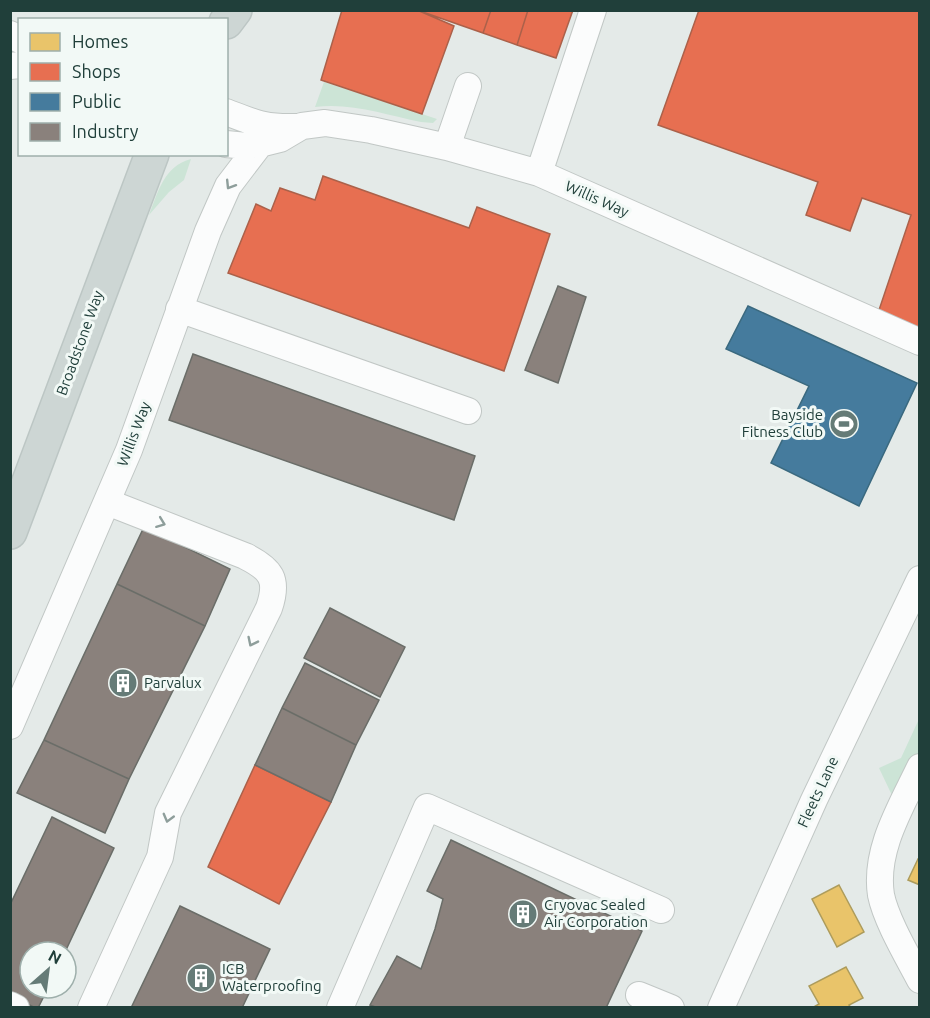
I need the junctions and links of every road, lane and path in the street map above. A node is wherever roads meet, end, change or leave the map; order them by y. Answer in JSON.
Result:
{"nodes":[{"id":1,"x":593,"y":10,"type":"edge"},
{"id":2,"x":468,"y":86,"type":"dead end"},
{"id":3,"x":228,"y":113,"type":"edge"},
{"id":4,"x":302,"y":126,"type":"junction"},
{"id":5,"x":228,"y":144,"type":"edge"},
{"id":6,"x":260,"y":144,"type":"junction"},
{"id":7,"x":447,"y":147,"type":"junction"},
{"id":8,"x":151,"y":156,"type":"edge"},
{"id":9,"x":539,"y":173,"type":"junction"},
{"id":10,"x":179,"y":309,"type":"junction"},
{"id":11,"x":920,"y":342,"type":"edge"},
{"id":12,"x":468,"y":411,"type":"dead end"},
{"id":13,"x":107,"y":502,"type":"junction"},
{"id":14,"x":10,"y":532,"type":"edge"},
{"id":15,"x":920,"y":579,"type":"edge"},
{"id":16,"x":10,"y":726,"type":"edge"},
{"id":17,"x":920,"y":768,"type":"edge"},
{"id":18,"x":661,"y":910,"type":"dead end"},
{"id":19,"x":920,"y":980,"type":"edge"},
{"id":20,"x":639,"y":995,"type":"dead end"},
{"id":21,"x":10,"y":1005,"type":"edge"},
{"id":22,"x":16,"y":1008,"type":"edge"},
{"id":23,"x":91,"y":1008,"type":"edge"},
{"id":24,"x":340,"y":1008,"type":"edge"},
{"id":25,"x":671,"y":1008,"type":"edge"},
{"id":26,"x":721,"y":1008,"type":"edge"}],
"edges":[{"from":1,"to":9,"type":"street"},
{"from":2,"to":7,"type":"street"},
{"from":3,"to":4,"type":"street"},
{"from":4,"to":6,"type":"street","name":"Willis Way"},
{"from":4,"to":7,"type":"street","name":"Willis Way"},
{"from":5,"to":6,"type":"street","name":"Willis Way"},
{"from":6,"to":10,"type":"street","name":"Willis Way","one_way":true},
{"from":7,"to":9,"type":"street","name":"Willis Way"},
{"from":8,"to":14,"type":"main road","name":"Broadstone Way"},
{"from":9,"to":11,"type":"street","name":"Willis Way"},
{"from":10,"to":12,"type":"street"},
{"from":10,"to":13,"type":"street","name":"Willis Way"},
{"from":13,"to":16,"type":"street","name":"Willis Way"},
{"from":13,"to":23,"type":"street","one_way":true},
{"from":15,"to":26,"type":"street","name":"Fleets Lane"},
{"from":17,"to":19,"type":"street"},
{"from":18,"to":24,"type":"street"},
{"from":20,"to":25,"type":"street"},
{"from":21,"to":22,"type":"street"}]}
